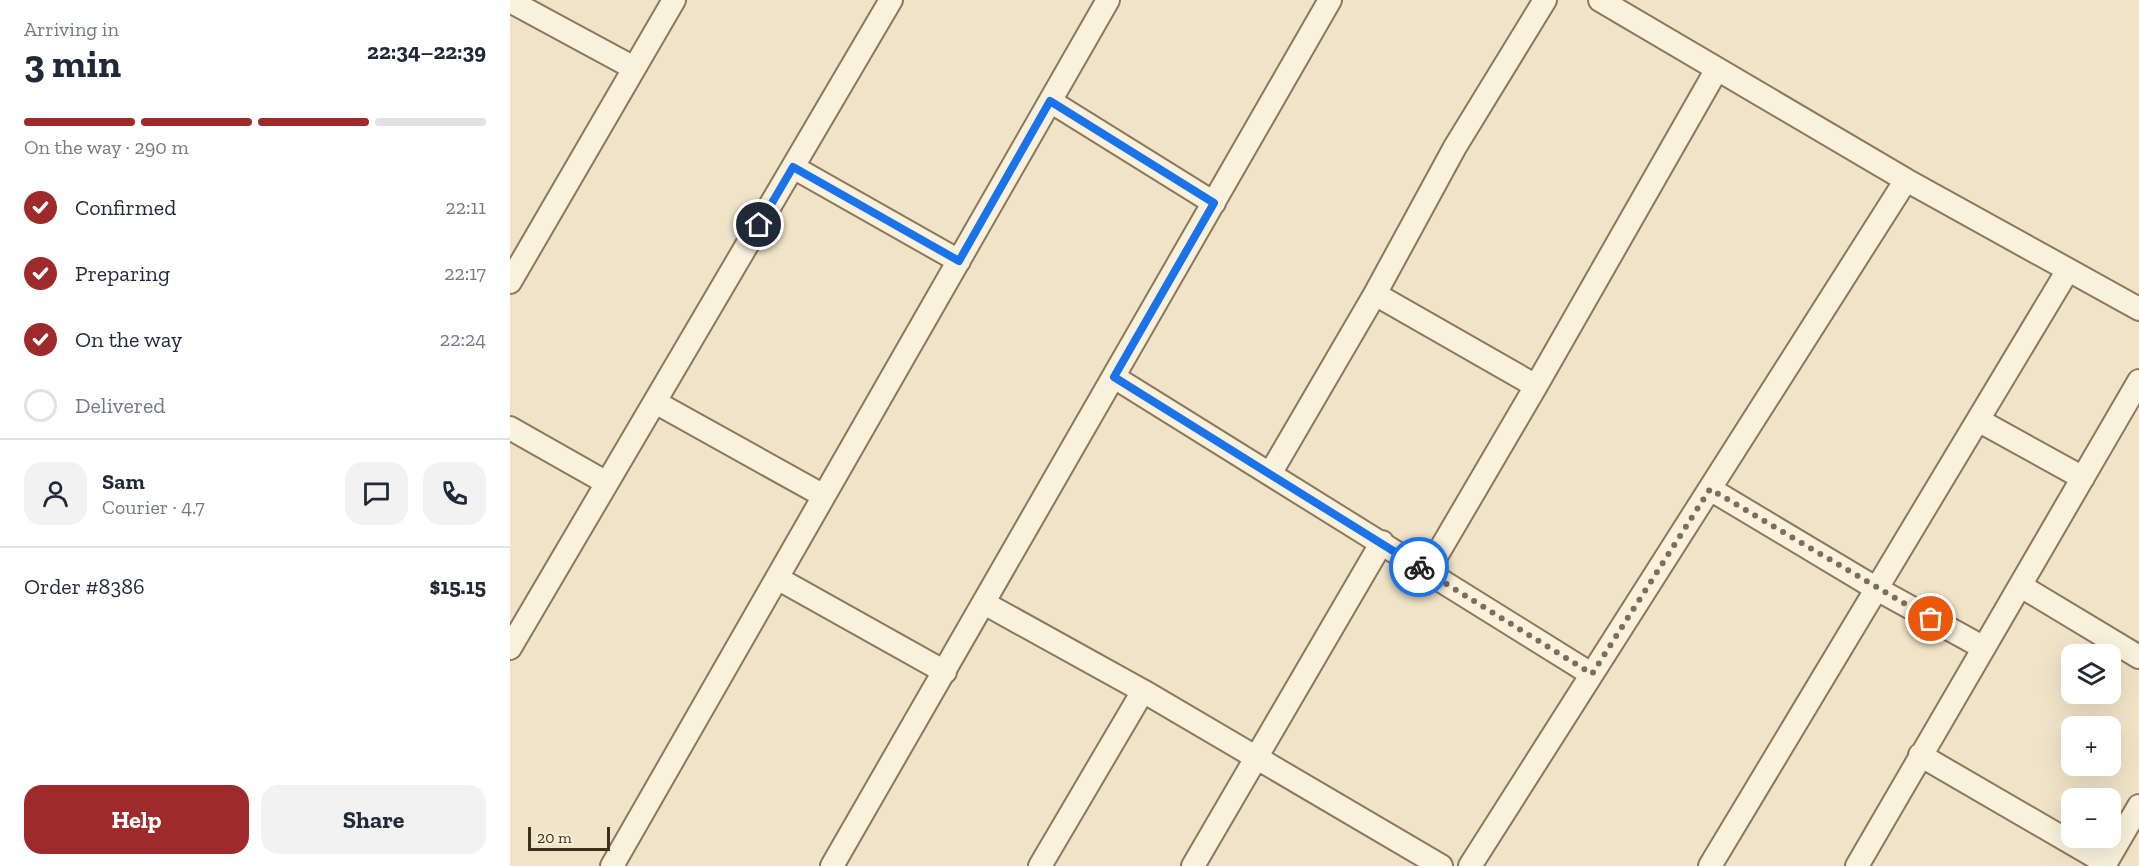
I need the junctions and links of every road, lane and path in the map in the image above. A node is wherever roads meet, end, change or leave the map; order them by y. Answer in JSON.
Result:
{"nodes":[{"id":1,"x":674,"y":0,"type":"edge"},
{"id":2,"x":1108,"y":0,"type":"edge"},
{"id":3,"x":1330,"y":0,"type":"edge"},
{"id":4,"x":1545,"y":0,"type":"edge"},
{"id":5,"x":1600,"y":0,"type":"edge"},
{"id":6,"x":510,"y":1,"type":"edge"},
{"id":7,"x":881,"y":3,"type":"edge"},
{"id":8,"x":1632,"y":8,"type":"edge"},
{"id":9,"x":634,"y":68,"type":"junction"},
{"id":10,"x":1717,"y":69,"type":"junction"},
{"id":11,"x":1050,"y":101,"type":"junction"},
{"id":12,"x":793,"y":167,"type":"junction"},
{"id":13,"x":1906,"y":180,"type":"junction"},
{"id":14,"x":1214,"y":203,"type":"junction"},
{"id":15,"x":959,"y":261,"type":"junction"},
{"id":16,"x":2068,"y":270,"type":"junction"},
{"id":17,"x":510,"y":282,"type":"edge"},
{"id":18,"x":1375,"y":294,"type":"junction"},
{"id":19,"x":2139,"y":309,"type":"edge"},
{"id":20,"x":1114,"y":377,"type":"junction"},
{"id":21,"x":2139,"y":381,"type":"edge"},
{"id":22,"x":1536,"y":386,"type":"junction"},
{"id":23,"x":655,"y":402,"type":"junction"},
{"id":24,"x":1978,"y":420,"type":"junction"},
{"id":25,"x":510,"y":428,"type":"edge"},
{"id":26,"x":1270,"y":474,"type":"junction"},
{"id":27,"x":2083,"y":478,"type":"junction"},
{"id":28,"x":607,"y":483,"type":"junction"},
{"id":29,"x":1710,"y":489,"type":"junction"},
{"id":30,"x":824,"y":496,"type":"junction"},
{"id":31,"x":1382,"y":542,"type":"junction"},
{"id":32,"x":1427,"y":572,"type":"junction"},
{"id":33,"x":777,"y":578,"type":"junction"},
{"id":34,"x":2022,"y":585,"type":"junction"},
{"id":35,"x":1877,"y":589,"type":"junction"},
{"id":36,"x":984,"y":603,"type":"junction"},
{"id":37,"x":510,"y":648,"type":"edge"},
{"id":38,"x":1984,"y":648,"type":"junction"},
{"id":39,"x":2139,"y":657,"type":"edge"},
{"id":40,"x":945,"y":672,"type":"junction"},
{"id":41,"x":1592,"y":674,"type":"junction"},
{"id":42,"x":1143,"y":691,"type":"junction"},
{"id":43,"x":1920,"y":755,"type":"junction"},
{"id":44,"x":1257,"y":759,"type":"junction"},
{"id":45,"x":2139,"y":806,"type":"edge"},
{"id":46,"x":2105,"y":865,"type":"edge"},
{"id":47,"x":612,"y":866,"type":"edge"},
{"id":48,"x":832,"y":866,"type":"edge"},
{"id":49,"x":1040,"y":866,"type":"edge"},
{"id":50,"x":1193,"y":866,"type":"edge"},
{"id":51,"x":1442,"y":866,"type":"edge"},
{"id":52,"x":1470,"y":866,"type":"edge"},
{"id":53,"x":1710,"y":866,"type":"edge"},
{"id":54,"x":1857,"y":866,"type":"edge"}],
"edges":[{"from":1,"to":9,"type":"street"},
{"from":2,"to":11,"type":"street"},
{"from":3,"to":14,"type":"street"},
{"from":4,"to":18,"type":"street"},
{"from":5,"to":8,"type":"street"},
{"from":6,"to":9,"type":"street"},
{"from":7,"to":12,"type":"street"},
{"from":8,"to":10,"type":"street"},
{"from":9,"to":17,"type":"street"},
{"from":10,"to":13,"type":"street"},
{"from":10,"to":22,"type":"street"},
{"from":11,"to":14,"type":"street"},
{"from":11,"to":15,"type":"street"},
{"from":12,"to":15,"type":"street"},
{"from":12,"to":23,"type":"street"},
{"from":13,"to":16,"type":"street"},
{"from":13,"to":29,"type":"street"},
{"from":14,"to":20,"type":"street"},
{"from":15,"to":30,"type":"street"},
{"from":16,"to":19,"type":"street"},
{"from":16,"to":24,"type":"street"},
{"from":18,"to":22,"type":"street"},
{"from":18,"to":26,"type":"street"},
{"from":20,"to":26,"type":"street"},
{"from":20,"to":36,"type":"street"},
{"from":21,"to":27,"type":"street"},
{"from":22,"to":32,"type":"street"},
{"from":23,"to":28,"type":"street"},
{"from":23,"to":30,"type":"street"},
{"from":24,"to":27,"type":"street"},
{"from":24,"to":35,"type":"street"},
{"from":25,"to":28,"type":"street"},
{"from":26,"to":31,"type":"street"},
{"from":27,"to":34,"type":"street"},
{"from":28,"to":37,"type":"street"},
{"from":29,"to":35,"type":"street"},
{"from":29,"to":41,"type":"street"},
{"from":30,"to":33,"type":"street"},
{"from":31,"to":32,"type":"street"},
{"from":31,"to":44,"type":"street"},
{"from":32,"to":41,"type":"street"},
{"from":33,"to":40,"type":"street"},
{"from":33,"to":47,"type":"street"},
{"from":34,"to":38,"type":"street"},
{"from":34,"to":39,"type":"street"},
{"from":35,"to":38,"type":"street"},
{"from":35,"to":53,"type":"street"},
{"from":36,"to":40,"type":"street"},
{"from":36,"to":42,"type":"street"},
{"from":38,"to":43,"type":"street"},
{"from":40,"to":48,"type":"street"},
{"from":41,"to":52,"type":"street"},
{"from":42,"to":44,"type":"street"},
{"from":42,"to":49,"type":"street"},
{"from":43,"to":46,"type":"street"},
{"from":43,"to":54,"type":"street"},
{"from":44,"to":50,"type":"street"},
{"from":44,"to":51,"type":"street"},
{"from":45,"to":46,"type":"street"}]}
